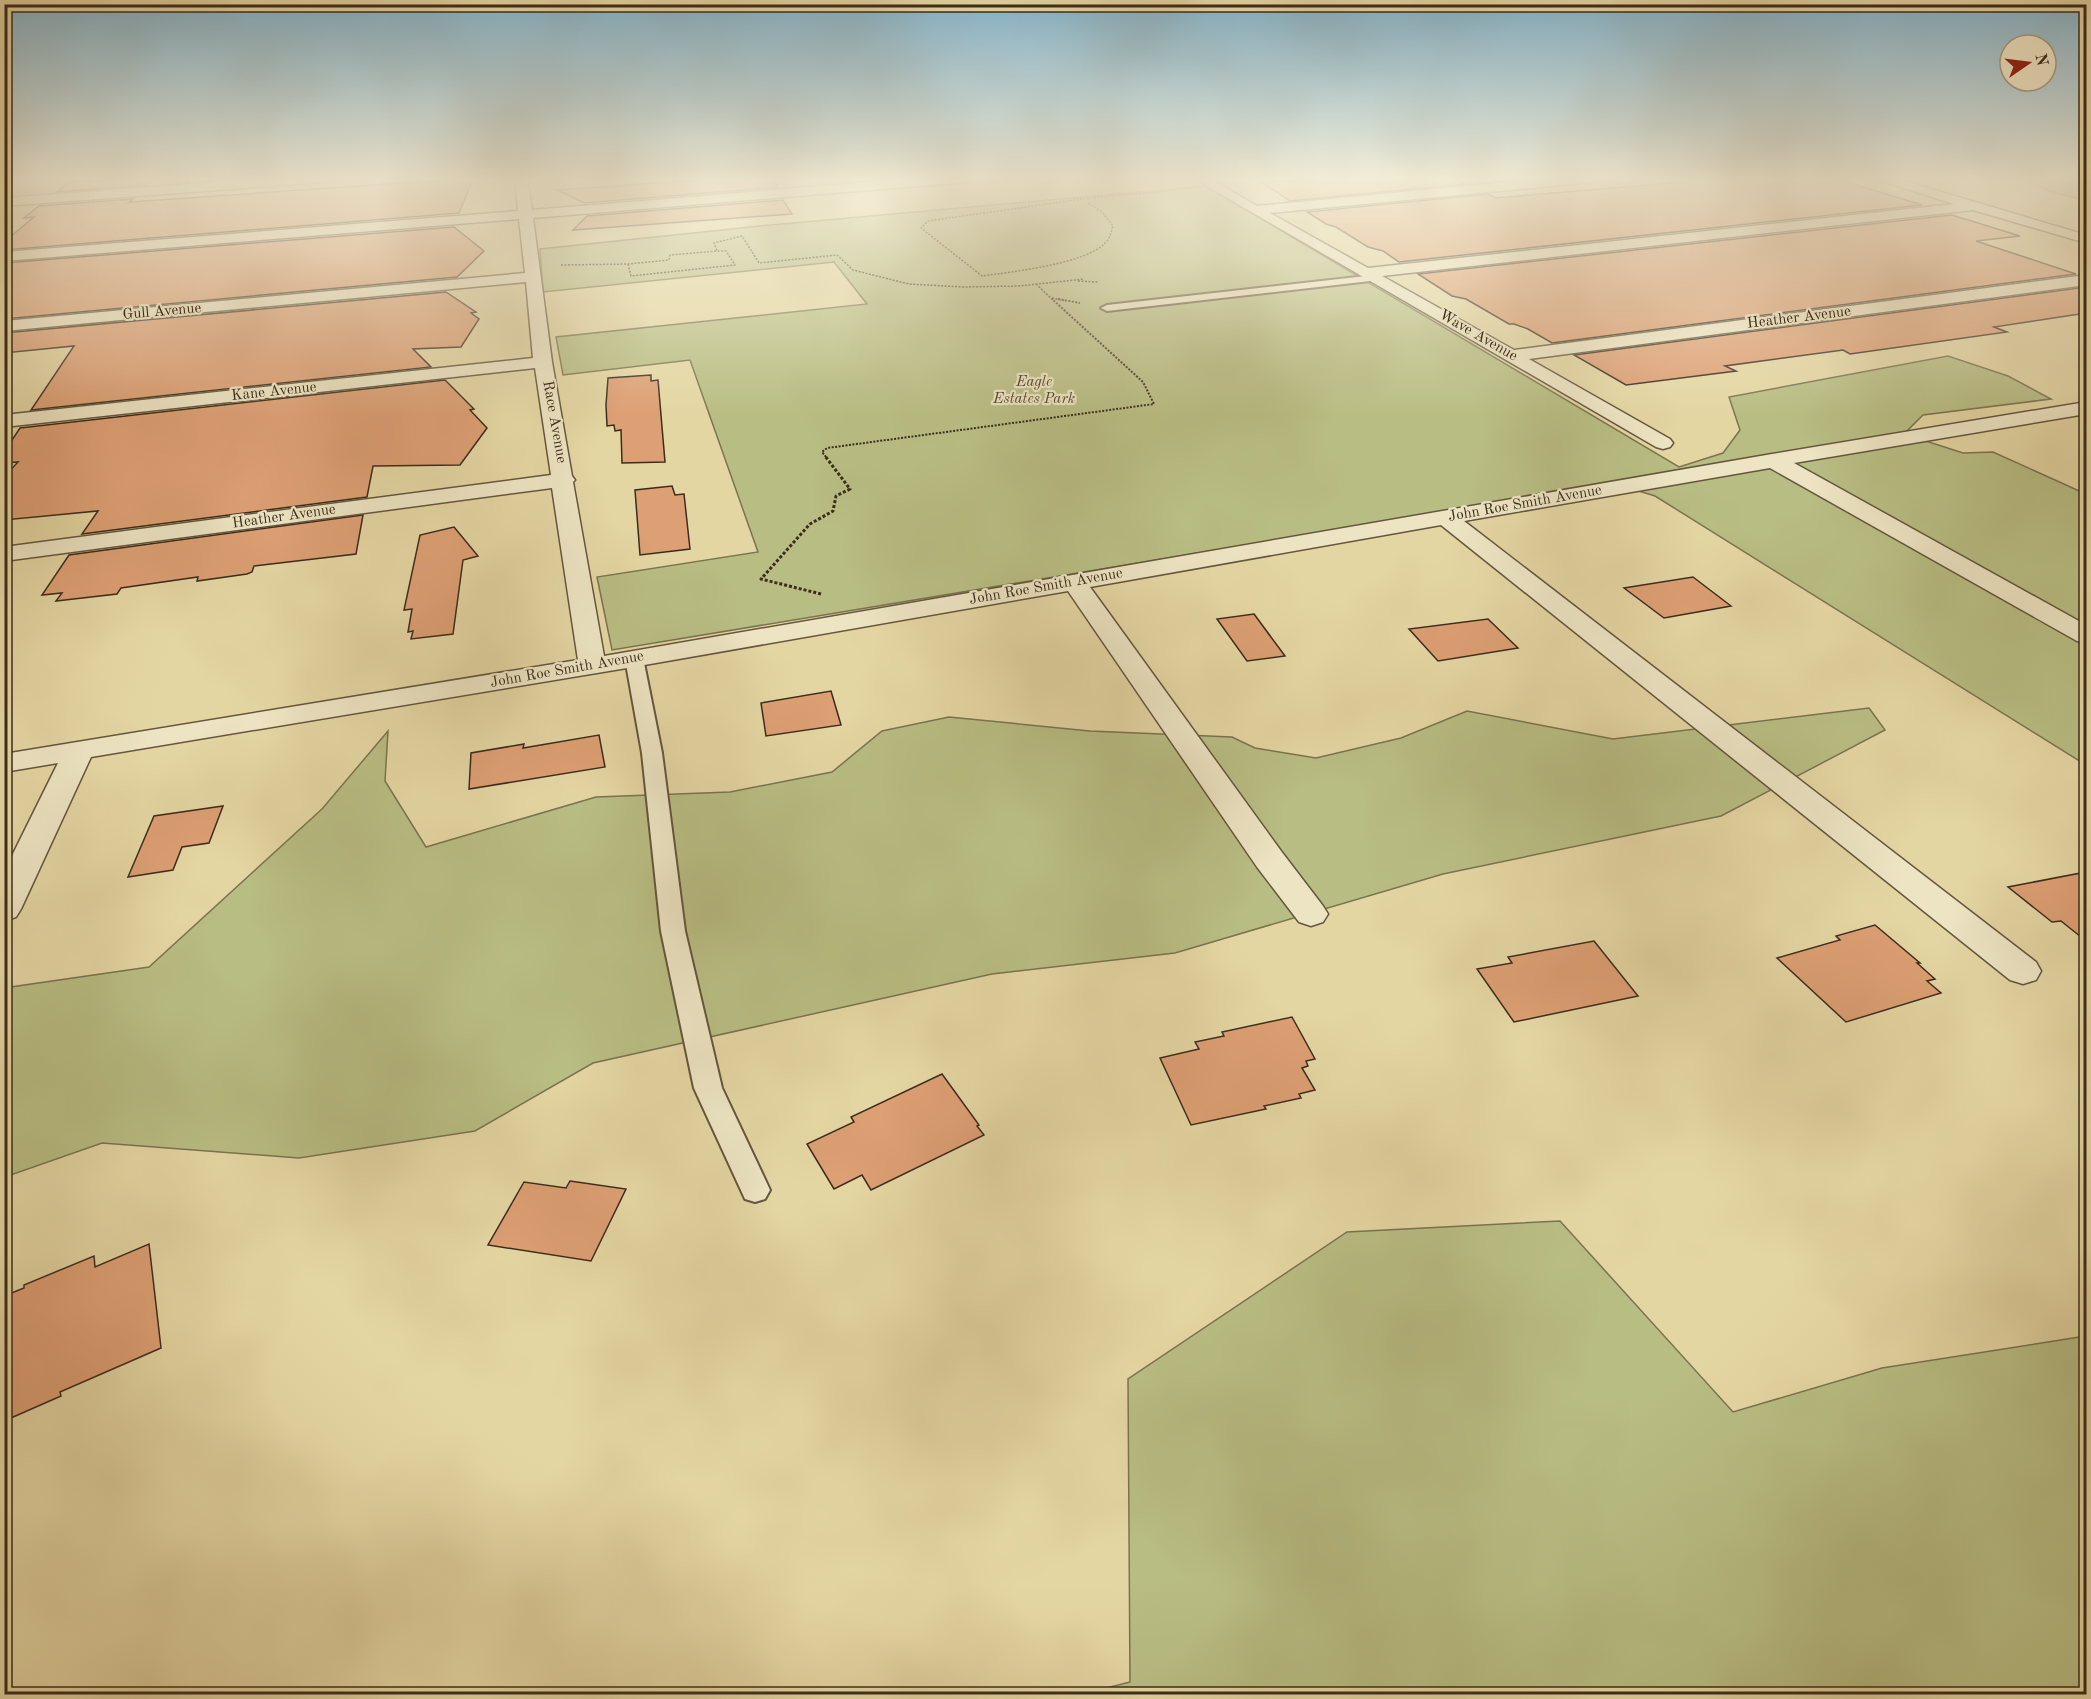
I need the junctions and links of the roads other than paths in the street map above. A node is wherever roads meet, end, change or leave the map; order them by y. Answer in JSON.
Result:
{"nodes":[{"id":1,"x":531,"y":257,"type":"edge"},
{"id":2,"x":1339,"y":257,"type":"edge"},
{"id":3,"x":1525,"y":257,"type":"edge"},
{"id":4,"x":533,"y":271,"type":"junction"},
{"id":5,"x":1370,"y":275,"type":"junction"},
{"id":6,"x":2086,"y":280,"type":"edge"},
{"id":7,"x":1107,"y":308,"type":"dead end"},
{"id":8,"x":4,"y":326,"type":"edge"},
{"id":9,"x":1512,"y":356,"type":"junction"},
{"id":10,"x":543,"y":362,"type":"junction"},
{"id":11,"x":2086,"y":408,"type":"edge"},
{"id":12,"x":4,"y":421,"type":"edge"},
{"id":13,"x":1663,"y":443,"type":"dead end"},
{"id":14,"x":1772,"y":460,"type":"junction"},
{"id":15,"x":564,"y":480,"type":"junction"},
{"id":16,"x":1446,"y":518,"type":"junction"},
{"id":17,"x":4,"y":554,"type":"edge"},
{"id":18,"x":1074,"y":582,"type":"junction"},
{"id":19,"x":2086,"y":636,"type":"edge"},
{"id":20,"x":634,"y":658,"type":"junction"},
{"id":21,"x":592,"y":665,"type":"junction"},
{"id":22,"x":79,"y":750,"type":"junction"},
{"id":23,"x":4,"y":763,"type":"edge"},
{"id":24,"x":4,"y":909,"type":"edge"},
{"id":25,"x":1311,"y":914,"type":"dead end"},
{"id":26,"x":2023,"y":971,"type":"dead end"},
{"id":27,"x":754,"y":1190,"type":"dead end"}],
"edges":[{"from":1,"to":4,"type":"street","name":"Race Avenue"},
{"from":2,"to":5,"type":"street","name":"Wave Avenue"},
{"from":3,"to":5,"type":"street"},
{"from":4,"to":8,"type":"street","name":"Gull Avenue"},
{"from":4,"to":10,"type":"street","name":"Race Avenue"},
{"from":5,"to":7,"type":"lane"},
{"from":5,"to":9,"type":"street","name":"Wave Avenue"},
{"from":6,"to":9,"type":"street","name":"Heather Avenue"},
{"from":9,"to":13,"type":"street","name":"Wave Avenue"},
{"from":10,"to":12,"type":"street","name":"Kane Avenue"},
{"from":10,"to":15,"type":"street","name":"Race Avenue"},
{"from":11,"to":14,"type":"street","name":"John Roe Smith Avenue"},
{"from":14,"to":16,"type":"street","name":"John Roe Smith Avenue"},
{"from":14,"to":19,"type":"street"},
{"from":15,"to":17,"type":"street","name":"Heather Avenue"},
{"from":15,"to":21,"type":"street","name":"Race Avenue"},
{"from":16,"to":18,"type":"street","name":"John Roe Smith Avenue"},
{"from":16,"to":26,"type":"street"},
{"from":18,"to":20,"type":"street","name":"John Roe Smith Avenue"},
{"from":18,"to":25,"type":"street"},
{"from":20,"to":21,"type":"street","name":"John Roe Smith Avenue"},
{"from":20,"to":27,"type":"lane"},
{"from":21,"to":22,"type":"street","name":"John Roe Smith Avenue"},
{"from":22,"to":23,"type":"street","name":"John Roe Smith Avenue"},
{"from":22,"to":24,"type":"street"}]}
